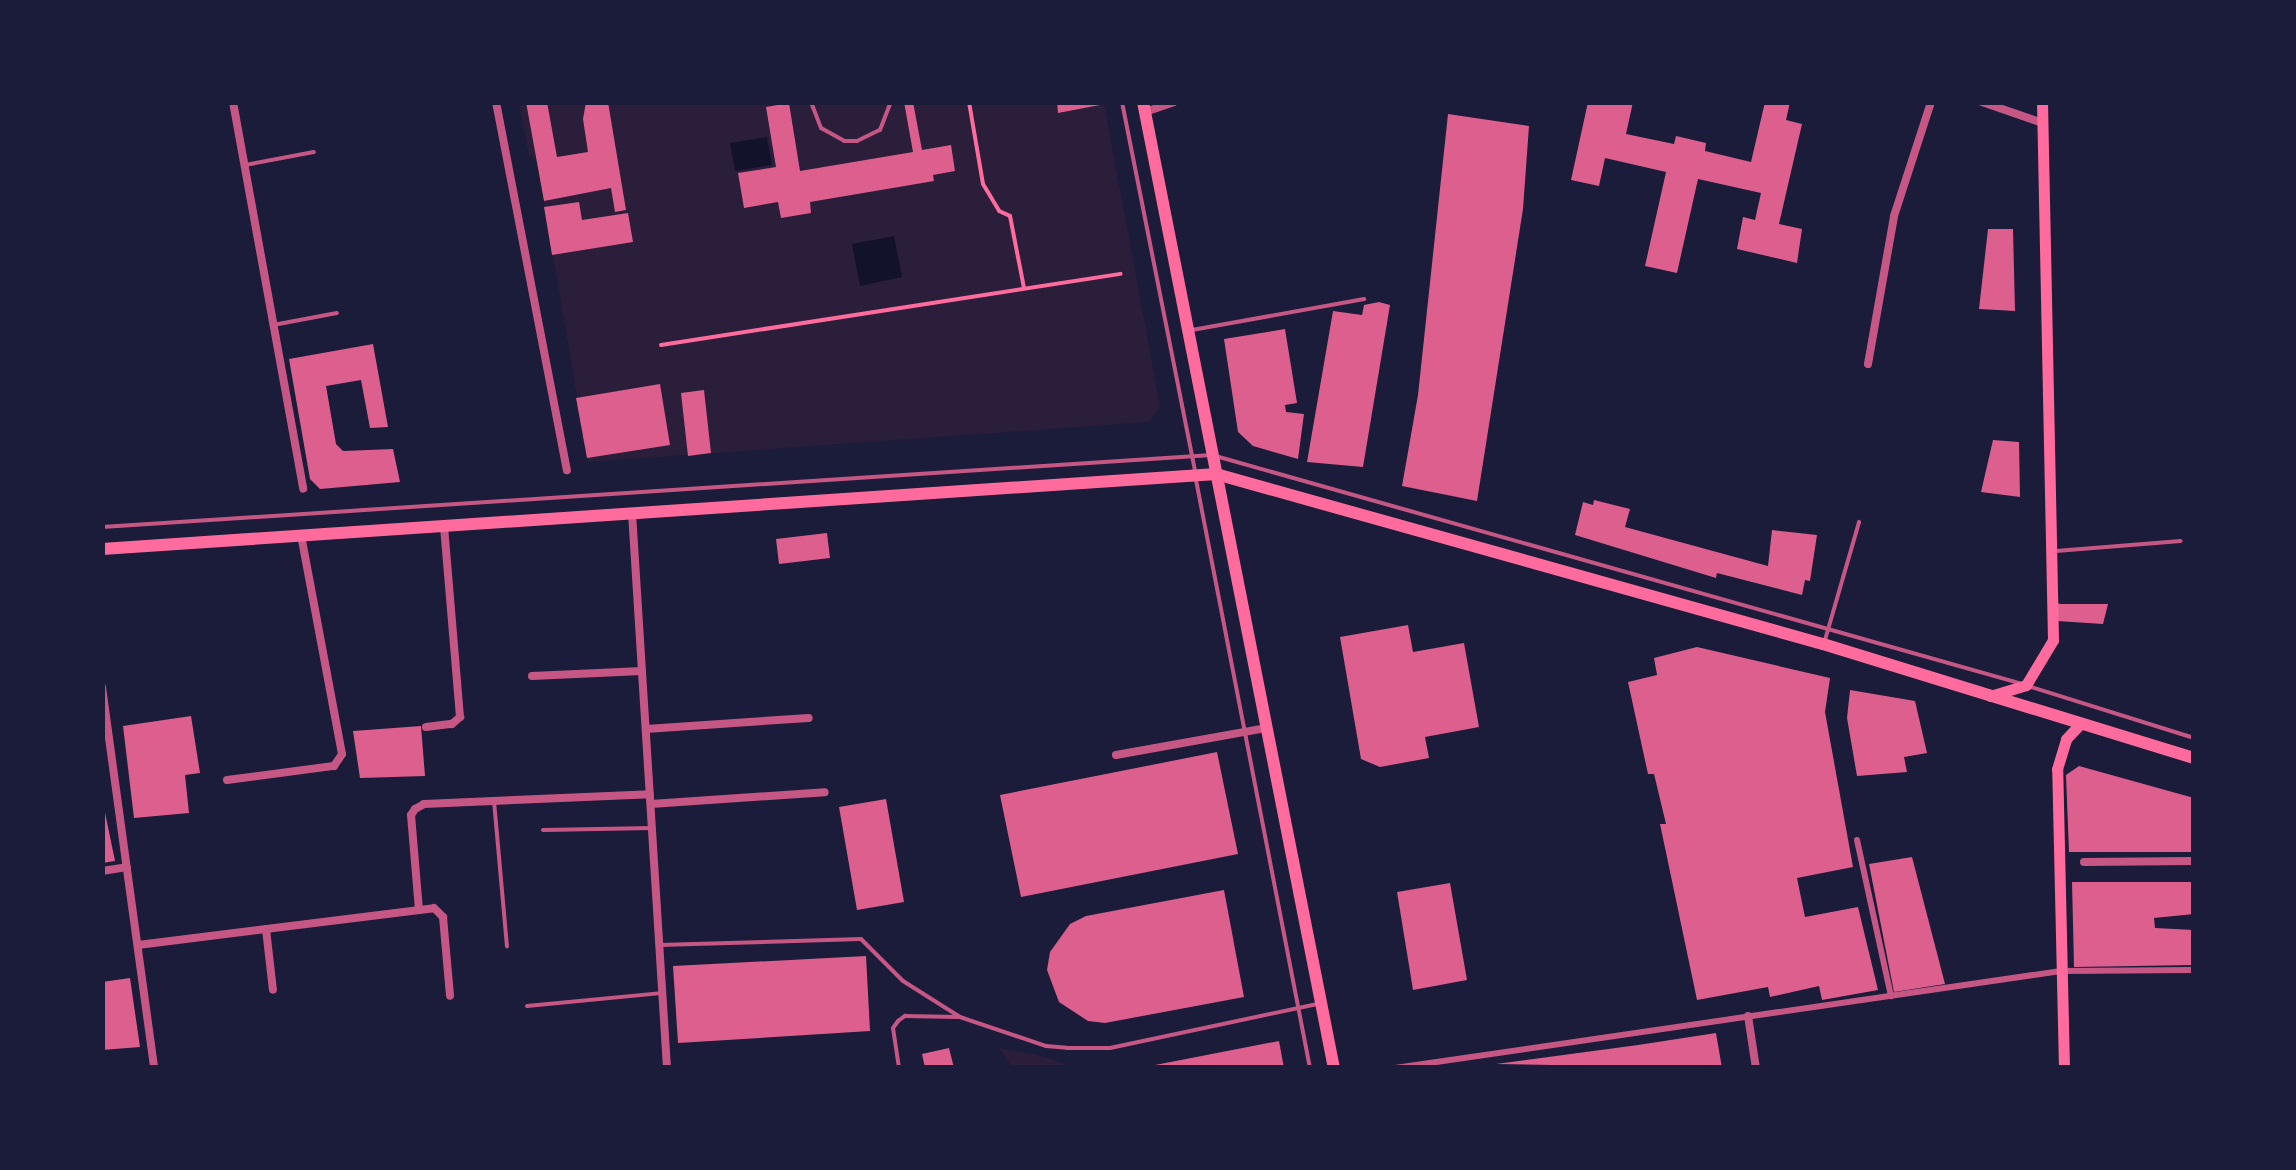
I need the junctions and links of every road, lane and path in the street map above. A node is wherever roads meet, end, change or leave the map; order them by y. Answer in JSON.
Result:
{"nodes":[{"id":1,"x":233,"y":102,"type":"edge"},
{"id":2,"x":496,"y":102,"type":"edge"},
{"id":3,"x":891,"y":102,"type":"edge"},
{"id":4,"x":969,"y":102,"type":"edge"},
{"id":5,"x":1122,"y":102,"type":"edge"},
{"id":6,"x":1174,"y":102,"type":"edge"},
{"id":7,"x":1931,"y":102,"type":"edge"},
{"id":8,"x":1982,"y":102,"type":"edge"},
{"id":9,"x":2042,"y":102,"type":"edge"},
{"id":10,"x":811,"y":103,"type":"edge"},
{"id":11,"x":1144,"y":107,"type":"edge"},
{"id":12,"x":2042,"y":123,"type":"junction"},
{"id":13,"x":314,"y":152,"type":"dead end"},
{"id":14,"x":244,"y":165,"type":"junction"},
{"id":15,"x":1121,"y":274,"type":"dead end"},
{"id":16,"x":1024,"y":288,"type":"junction"},
{"id":17,"x":1364,"y":298,"type":"dead end"},
{"id":18,"x":336,"y":313,"type":"dead end"},
{"id":19,"x":274,"y":325,"type":"junction"},
{"id":20,"x":1188,"y":331,"type":"junction"},
{"id":21,"x":661,"y":345,"type":"dead end"},
{"id":22,"x":1868,"y":364,"type":"dead end"},
{"id":23,"x":1212,"y":456,"type":"junction"},
{"id":24,"x":1192,"y":458,"type":"junction"},
{"id":25,"x":566,"y":470,"type":"dead end"},
{"id":26,"x":1216,"y":474,"type":"junction"},
{"id":27,"x":1196,"y":476,"type":"junction"},
{"id":28,"x":303,"y":489,"type":"dead end"},
{"id":29,"x":632,"y":513,"type":"junction"},
{"id":30,"x":1859,"y":522,"type":"dead end"},
{"id":31,"x":444,"y":526,"type":"junction"},
{"id":32,"x":102,"y":527,"type":"edge"},
{"id":33,"x":301,"y":536,"type":"junction"},
{"id":34,"x":2181,"y":540,"type":"dead end"},
{"id":35,"x":102,"y":549,"type":"edge"},
{"id":36,"x":2051,"y":552,"type":"junction"},
{"id":37,"x":1830,"y":628,"type":"junction"},
{"id":38,"x":1823,"y":644,"type":"junction"},
{"id":39,"x":642,"y":672,"type":"junction"},
{"id":40,"x":532,"y":676,"type":"dead end"},
{"id":41,"x":2026,"y":686,"type":"junction"},
{"id":42,"x":102,"y":687,"type":"edge"},
{"id":43,"x":1990,"y":696,"type":"junction"},
{"id":44,"x":809,"y":718,"type":"dead end"},
{"id":45,"x":2081,"y":724,"type":"junction"},
{"id":46,"x":426,"y":727,"type":"dead end"},
{"id":47,"x":1266,"y":728,"type":"junction"},
{"id":48,"x":646,"y":729,"type":"junction"},
{"id":49,"x":1245,"y":732,"type":"junction"},
{"id":50,"x":2194,"y":738,"type":"edge"},
{"id":51,"x":1116,"y":754,"type":"dead end"},
{"id":52,"x":2194,"y":758,"type":"edge"},
{"id":53,"x":227,"y":780,"type":"dead end"},
{"id":54,"x":825,"y":792,"type":"dead end"},
{"id":55,"x":650,"y":794,"type":"junction"},
{"id":56,"x":494,"y":801,"type":"junction"},
{"id":57,"x":650,"y":804,"type":"junction"},
{"id":58,"x":652,"y":828,"type":"junction"},
{"id":59,"x":543,"y":830,"type":"dead end"},
{"id":60,"x":1857,"y":840,"type":"dead end"},
{"id":61,"x":2194,"y":861,"type":"edge"},
{"id":62,"x":2084,"y":862,"type":"dead end"},
{"id":63,"x":127,"y":868,"type":"junction"},
{"id":64,"x":102,"y":872,"type":"edge"},
{"id":65,"x":419,"y":910,"type":"junction"},
{"id":66,"x":266,"y":929,"type":"junction"},
{"id":67,"x":138,"y":946,"type":"junction"},
{"id":68,"x":506,"y":946,"type":"dead end"},
{"id":69,"x":660,"y":946,"type":"junction"},
{"id":70,"x":2194,"y":970,"type":"edge"},
{"id":71,"x":2061,"y":971,"type":"junction"},
{"id":72,"x":273,"y":990,"type":"dead end"},
{"id":73,"x":662,"y":993,"type":"junction"},
{"id":74,"x":450,"y":996,"type":"dead end"},
{"id":75,"x":1891,"y":996,"type":"junction"},
{"id":76,"x":1320,"y":1003,"type":"junction"},
{"id":77,"x":527,"y":1006,"type":"dead end"},
{"id":78,"x":1298,"y":1007,"type":"junction"},
{"id":79,"x":1748,"y":1016,"type":"junction"},
{"id":80,"x":960,"y":1017,"type":"junction"},
{"id":81,"x":154,"y":1068,"type":"edge"},
{"id":82,"x":667,"y":1068,"type":"edge"},
{"id":83,"x":899,"y":1068,"type":"edge"},
{"id":84,"x":1310,"y":1068,"type":"edge"},
{"id":85,"x":1334,"y":1068,"type":"edge"},
{"id":86,"x":1395,"y":1068,"type":"edge"},
{"id":87,"x":1756,"y":1068,"type":"edge"},
{"id":88,"x":2064,"y":1068,"type":"edge"}],
"edges":[{"from":1,"to":14,"type":"street"},
{"from":2,"to":25,"type":"street"},
{"from":3,"to":10,"type":"lane"},
{"from":4,"to":16,"type":"path"},
{"from":5,"to":24,"type":"lane"},
{"from":6,"to":11,"type":"street"},
{"from":7,"to":22,"type":"street"},
{"from":8,"to":12,"type":"street"},
{"from":9,"to":12,"type":"main road"},
{"from":11,"to":20,"type":"main road"},
{"from":12,"to":36,"type":"main road"},
{"from":13,"to":14,"type":"lane"},
{"from":14,"to":19,"type":"street"},
{"from":15,"to":16,"type":"path"},
{"from":16,"to":21,"type":"path"},
{"from":17,"to":20,"type":"lane"},
{"from":18,"to":19,"type":"lane"},
{"from":19,"to":28,"type":"street"},
{"from":20,"to":23,"type":"main road"},
{"from":23,"to":24,"type":"lane"},
{"from":23,"to":26,"type":"main road"},
{"from":23,"to":37,"type":"lane"},
{"from":24,"to":27,"type":"lane"},
{"from":24,"to":32,"type":"lane"},
{"from":26,"to":27,"type":"main road"},
{"from":26,"to":38,"type":"main road"},
{"from":26,"to":47,"type":"main road"},
{"from":27,"to":29,"type":"main road"},
{"from":27,"to":49,"type":"lane"},
{"from":29,"to":31,"type":"main road"},
{"from":29,"to":39,"type":"street"},
{"from":30,"to":37,"type":"lane"},
{"from":31,"to":33,"type":"main road"},
{"from":31,"to":46,"type":"street"},
{"from":33,"to":35,"type":"main road"},
{"from":33,"to":53,"type":"street"},
{"from":34,"to":36,"type":"lane"},
{"from":36,"to":41,"type":"main road"},
{"from":37,"to":38,"type":"lane"},
{"from":37,"to":41,"type":"lane"},
{"from":38,"to":43,"type":"main road"},
{"from":39,"to":40,"type":"street"},
{"from":39,"to":48,"type":"street"},
{"from":41,"to":43,"type":"main road"},
{"from":41,"to":50,"type":"lane"},
{"from":42,"to":63,"type":"street"},
{"from":43,"to":45,"type":"main road"},
{"from":44,"to":48,"type":"street"},
{"from":45,"to":52,"type":"main road"},
{"from":45,"to":71,"type":"main road"},
{"from":47,"to":49,"type":"street"},
{"from":47,"to":76,"type":"main road"},
{"from":48,"to":55,"type":"street"},
{"from":49,"to":51,"type":"street"},
{"from":49,"to":78,"type":"lane"},
{"from":54,"to":57,"type":"street"},
{"from":55,"to":56,"type":"street"},
{"from":55,"to":57,"type":"street"},
{"from":56,"to":65,"type":"street"},
{"from":56,"to":68,"type":"lane"},
{"from":57,"to":58,"type":"street"},
{"from":58,"to":59,"type":"lane"},
{"from":58,"to":69,"type":"street"},
{"from":60,"to":75,"type":"street"},
{"from":61,"to":62,"type":"street"},
{"from":63,"to":64,"type":"street"},
{"from":63,"to":67,"type":"street"},
{"from":65,"to":66,"type":"street"},
{"from":65,"to":74,"type":"street"},
{"from":66,"to":67,"type":"street"},
{"from":66,"to":72,"type":"street"},
{"from":67,"to":81,"type":"street"},
{"from":69,"to":73,"type":"street"},
{"from":69,"to":80,"type":"lane"},
{"from":70,"to":71,"type":"street"},
{"from":71,"to":75,"type":"street"},
{"from":71,"to":88,"type":"main road"},
{"from":73,"to":77,"type":"lane"},
{"from":73,"to":82,"type":"street"},
{"from":75,"to":79,"type":"street"},
{"from":76,"to":78,"type":"lane"},
{"from":76,"to":85,"type":"main road"},
{"from":78,"to":80,"type":"lane"},
{"from":78,"to":84,"type":"lane"},
{"from":79,"to":86,"type":"street"},
{"from":79,"to":87,"type":"street"},
{"from":80,"to":83,"type":"lane"}]}
